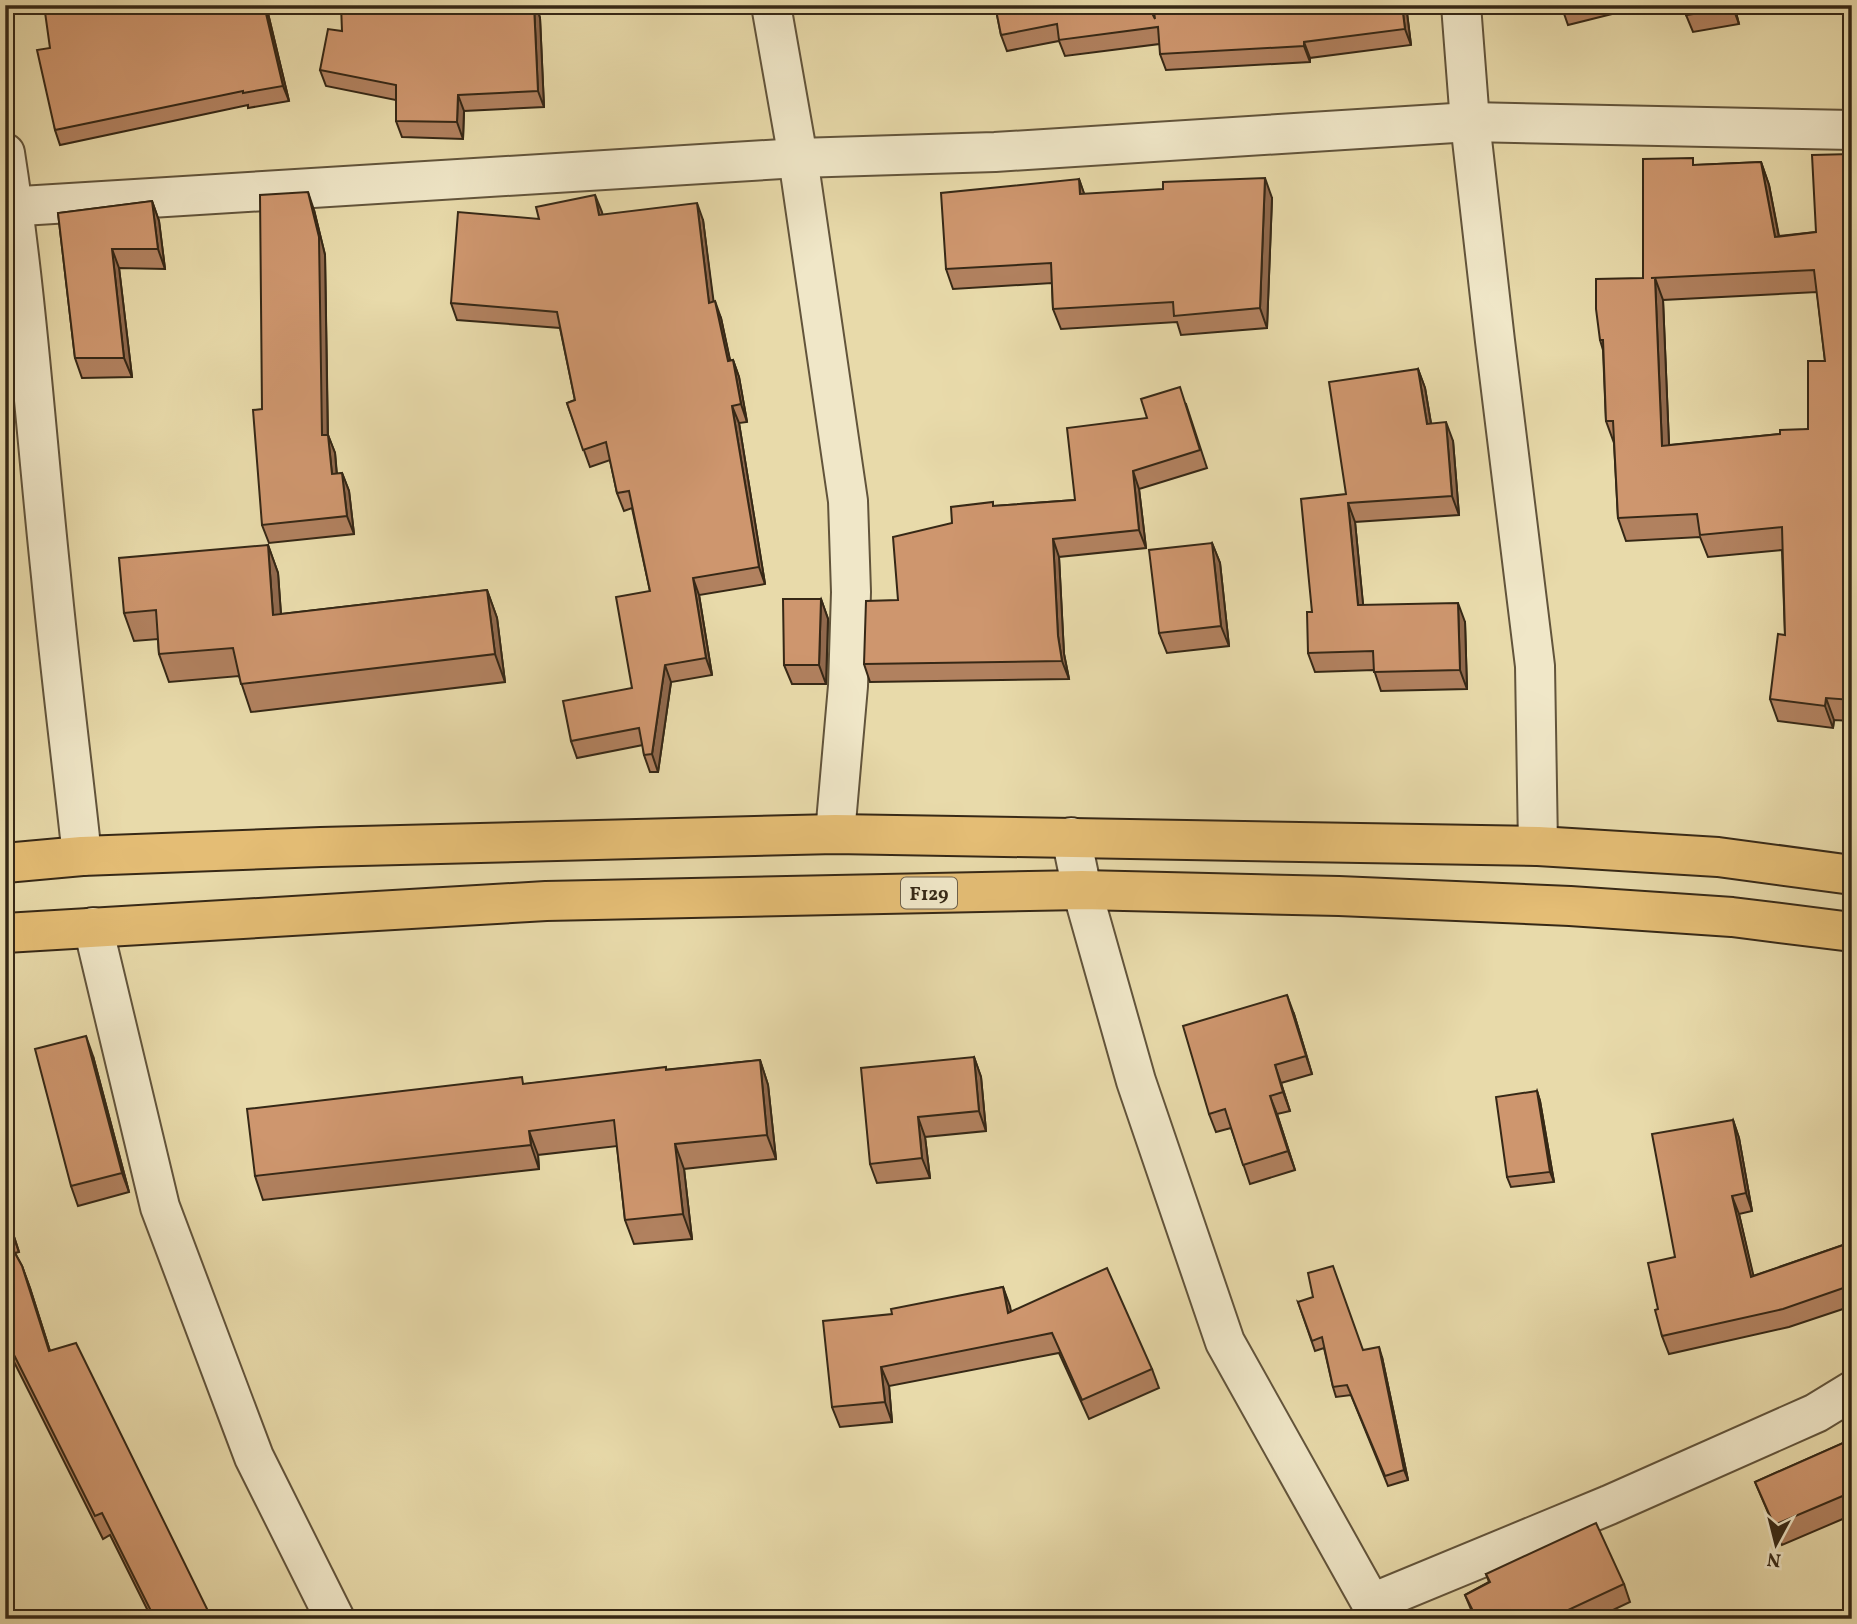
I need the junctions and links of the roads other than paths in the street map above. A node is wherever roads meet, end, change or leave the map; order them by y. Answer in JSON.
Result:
{"nodes":[{"id":1,"x":771,"y":5,"type":"edge"},
{"id":2,"x":1461,"y":5,"type":"edge"},
{"id":3,"x":1471,"y":122,"type":"junction"},
{"id":4,"x":1852,"y":130,"type":"edge"},
{"id":5,"x":5,"y":153,"type":"edge"},
{"id":6,"x":799,"y":158,"type":"junction"},
{"id":7,"x":9,"y":207,"type":"edge"},
{"id":8,"x":835,"y":834,"type":"junction"},
{"id":9,"x":1071,"y":837,"type":"junction"},
{"id":10,"x":1538,"y":846,"type":"junction"},
{"id":11,"x":82,"y":856,"type":"junction"},
{"id":12,"x":5,"y":863,"type":"edge"},
{"id":13,"x":1852,"y":875,"type":"edge"},
{"id":14,"x":1082,"y":890,"type":"junction"},
{"id":15,"x":93,"y":927,"type":"junction"},
{"id":16,"x":1852,"y":932,"type":"edge"},
{"id":17,"x":5,"y":933,"type":"edge"},
{"id":18,"x":1852,"y":1391,"type":"edge"},
{"id":19,"x":1376,"y":1611,"type":"edge"},
{"id":20,"x":335,"y":1619,"type":"edge"}],
"edges":[{"from":1,"to":6,"type":"street"},
{"from":2,"to":3,"type":"street"},
{"from":3,"to":4,"type":"street"},
{"from":3,"to":6,"type":"street"},
{"from":3,"to":10,"type":"street"},
{"from":5,"to":7,"type":"street"},
{"from":6,"to":7,"type":"street"},
{"from":6,"to":8,"type":"street"},
{"from":7,"to":11,"type":"street"},
{"from":8,"to":9,"type":"main road"},
{"from":8,"to":11,"type":"main road"},
{"from":9,"to":10,"type":"main road"},
{"from":9,"to":14,"type":"street"},
{"from":10,"to":13,"type":"main road"},
{"from":11,"to":12,"type":"main road"},
{"from":14,"to":15,"type":"main road","number":"F129"},
{"from":14,"to":16,"type":"main road","number":"F129"},
{"from":14,"to":19,"type":"street"},
{"from":15,"to":17,"type":"main road","number":"F129"},
{"from":15,"to":20,"type":"street"},
{"from":18,"to":19,"type":"street"}]}
